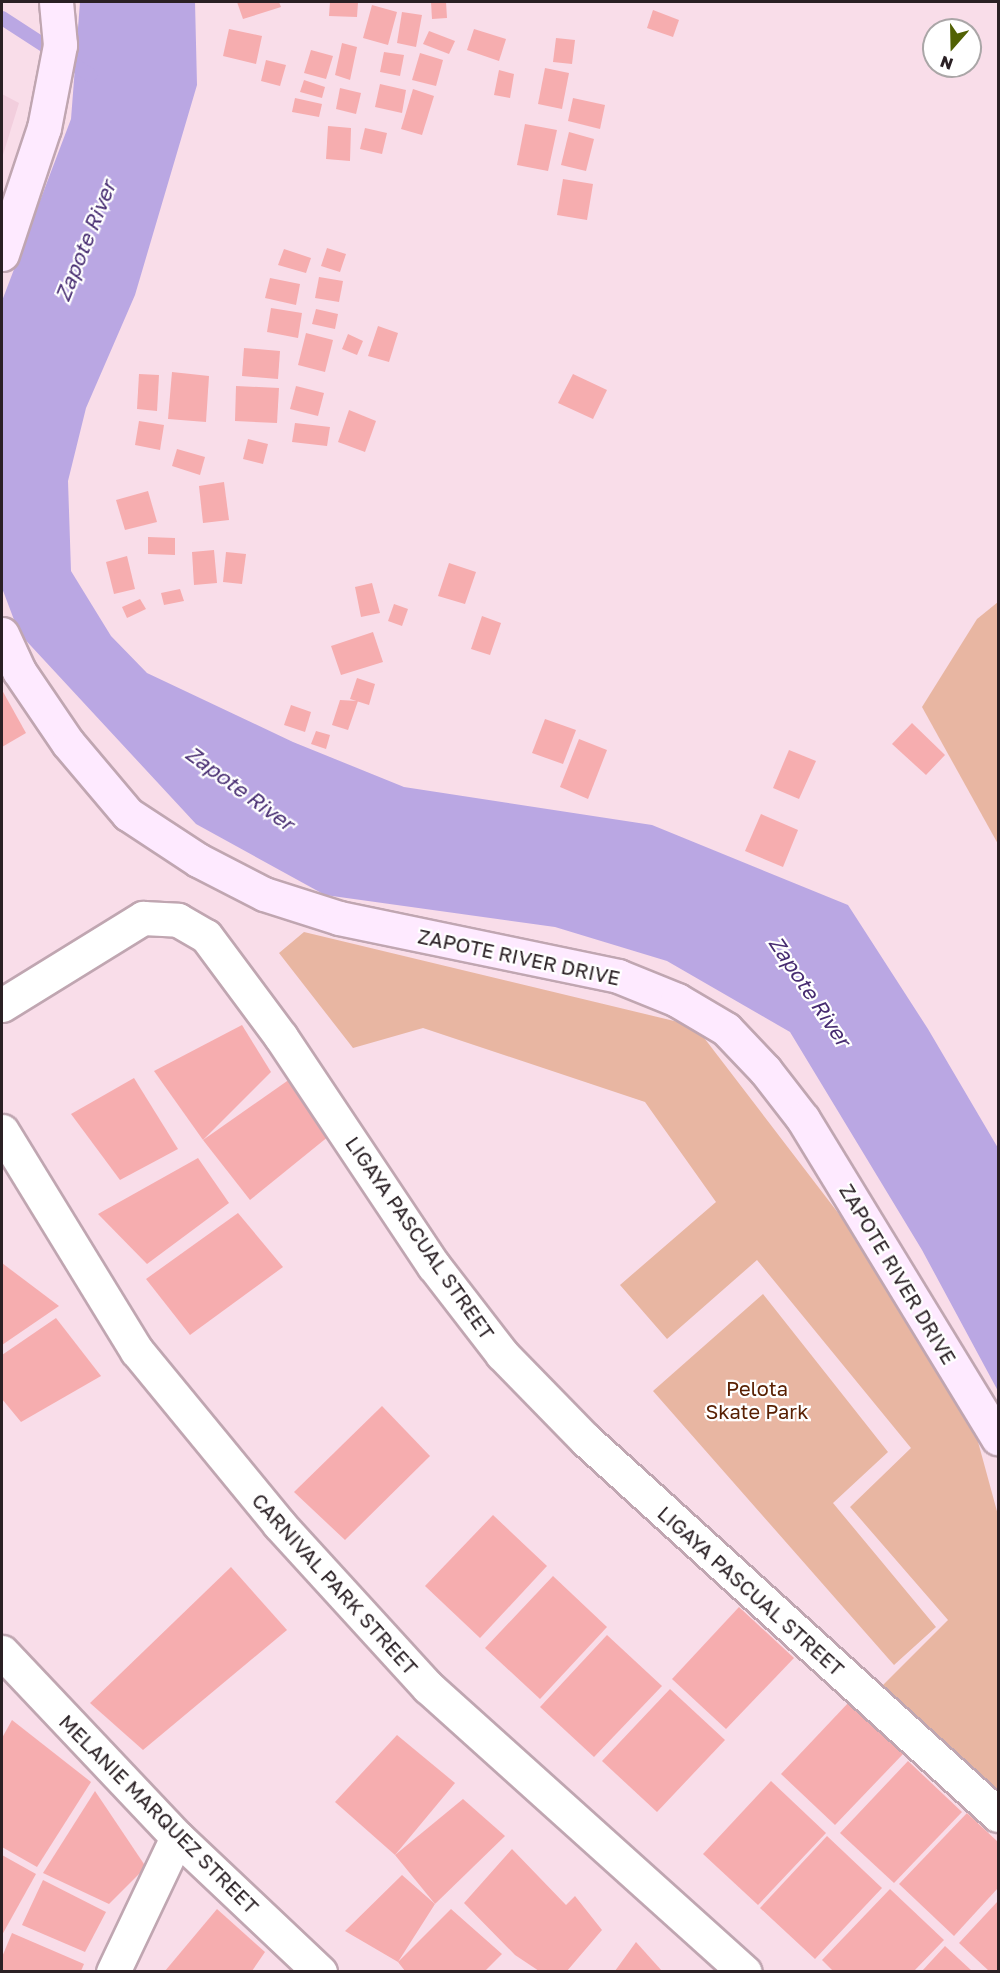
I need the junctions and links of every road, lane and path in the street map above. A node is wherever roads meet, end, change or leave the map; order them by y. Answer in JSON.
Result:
{"nodes":[{"id":1,"x":56,"y":2,"type":"edge"},
{"id":2,"x":2,"y":254,"type":"edge"},
{"id":3,"x":2,"y":634,"type":"edge"},
{"id":4,"x":2,"y":1005,"type":"edge"},
{"id":5,"x":2,"y":1131,"type":"edge"},
{"id":6,"x":999,"y":1438,"type":"edge"},
{"id":7,"x":4,"y":1663,"type":"edge"},
{"id":8,"x":999,"y":1815,"type":"edge"},
{"id":9,"x":177,"y":1837,"type":"junction"},
{"id":10,"x":113,"y":1971,"type":"edge"},
{"id":11,"x":320,"y":1971,"type":"edge"},
{"id":12,"x":744,"y":1971,"type":"edge"}],
"edges":[{"from":1,"to":2,"type":"main road"},
{"from":3,"to":6,"type":"main road","name":"ZAPOTE RIVER DRIVE"},
{"from":4,"to":8,"type":"street","name":"LIGAYA PASCUAL STREET"},
{"from":5,"to":12,"type":"street","name":"CARNIVAL PARK STREET"},
{"from":7,"to":9,"type":"street","name":"MELANIE MARQUEZ STREET"},
{"from":9,"to":10,"type":"street"},
{"from":9,"to":11,"type":"street","name":"MELANIE MARQUEZ STREET"}]}
